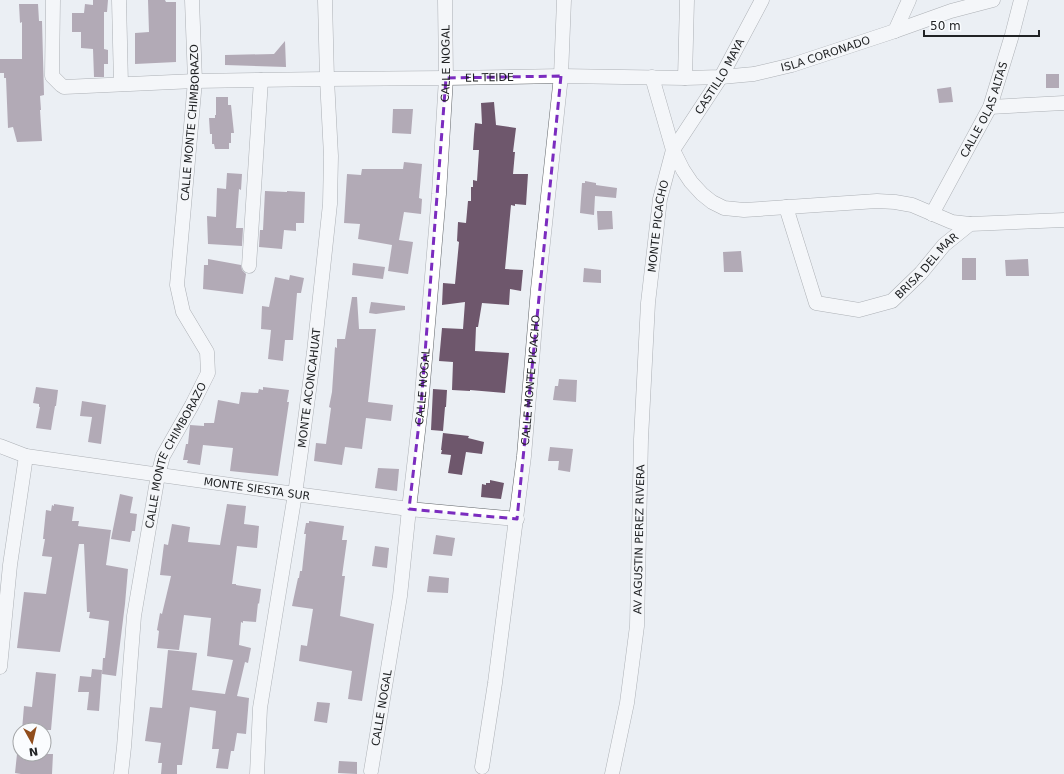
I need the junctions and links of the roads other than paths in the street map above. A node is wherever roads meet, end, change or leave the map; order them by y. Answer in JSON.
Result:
{"nodes":[{"id":1,"x":53,"y":0,"type":"edge"},
{"id":2,"x":119,"y":0,"type":"edge"},
{"id":3,"x":192,"y":0,"type":"edge"},
{"id":4,"x":325,"y":0,"type":"edge"},
{"id":5,"x":445,"y":0,"type":"edge"},
{"id":6,"x":564,"y":0,"type":"edge"},
{"id":7,"x":687,"y":0,"type":"edge"},
{"id":8,"x":762,"y":0,"type":"edge"},
{"id":9,"x":909,"y":0,"type":"edge"},
{"id":10,"x":993,"y":0,"type":"edge"},
{"id":11,"x":1021,"y":0,"type":"edge"},
{"id":12,"x":954,"y":6,"type":"edge"},
{"id":13,"x":896,"y":31,"type":"junction"},
{"id":14,"x":561,"y":76,"type":"junction"},
{"id":15,"x":652,"y":77,"type":"junction"},
{"id":16,"x":721,"y":77,"type":"junction"},
{"id":17,"x":446,"y":78,"type":"junction"},
{"id":18,"x":685,"y":78,"type":"junction"},
{"id":19,"x":327,"y":79,"type":"junction"},
{"id":20,"x":261,"y":80,"type":"junction"},
{"id":21,"x":195,"y":81,"type":"junction"},
{"id":22,"x":121,"y":84,"type":"junction"},
{"id":23,"x":1064,"y":103,"type":"edge"},
{"id":24,"x":990,"y":107,"type":"junction"},
{"id":25,"x":673,"y":150,"type":"junction"},
{"id":26,"x":786,"y":207,"type":"junction"},
{"id":27,"x":932,"y":214,"type":"junction"},
{"id":28,"x":1064,"y":220,"type":"edge"},
{"id":29,"x":970,"y":224,"type":"junction"},
{"id":30,"x":249,"y":266,"type":"dead end"},
{"id":31,"x":648,"y":303,"type":"joint"},
{"id":32,"x":0,"y":446,"type":"edge"},
{"id":33,"x":26,"y":456,"type":"junction"},
{"id":34,"x":158,"y":475,"type":"junction"},
{"id":35,"x":295,"y":494,"type":"junction"},
{"id":36,"x":408,"y":509,"type":"junction"},
{"id":37,"x":516,"y":519,"type":"junction"},
{"id":38,"x":1,"y":651,"type":"edge"},
{"id":39,"x":0,"y":667,"type":"edge"},
{"id":40,"x":482,"y":767,"type":"dead end"},
{"id":41,"x":371,"y":770,"type":"dead end"},
{"id":42,"x":121,"y":774,"type":"edge"},
{"id":43,"x":257,"y":774,"type":"edge"},
{"id":44,"x":612,"y":774,"type":"edge"}],
"edges":[{"from":1,"to":22,"type":"street","name":"EL TEIDE"},
{"from":2,"to":22,"type":"street"},
{"from":3,"to":21,"type":"street","name":"CALLE MONTE CHIMBORAZO"},
{"from":4,"to":19,"type":"street","name":"MONTE ACONCAHUAT"},
{"from":5,"to":17,"type":"street","name":"CALLE NOGAL"},
{"from":6,"to":14,"type":"street","name":"CALLE MONTE PICACHO"},
{"from":7,"to":18,"type":"street"},
{"from":8,"to":16,"type":"street","name":"CASTILLO MAYA"},
{"from":9,"to":13,"type":"street"},
{"from":10,"to":12,"type":"street","name":"ISLA CORONADO"},
{"from":11,"to":24,"type":"street","name":"CALLE OLAS ALTAS"},
{"from":12,"to":13,"type":"street","name":"ISLA CORONADO"},
{"from":13,"to":16,"type":"street","name":"ISLA CORONADO"},
{"from":14,"to":15,"type":"street","name":"EL TEIDE"},
{"from":14,"to":17,"type":"street","name":"EL TEIDE"},
{"from":14,"to":37,"type":"street","name":"CALLE MONTE PICACHO"},
{"from":15,"to":18,"type":"street","name":"ISLA CORONADO"},
{"from":15,"to":25,"type":"street","name":"BRISA DEL MAR"},
{"from":16,"to":18,"type":"street","name":"ISLA CORONADO"},
{"from":16,"to":25,"type":"street","name":"CASTILLO MAYA"},
{"from":17,"to":19,"type":"street","name":"EL TEIDE"},
{"from":17,"to":36,"type":"street","name":"CALLE NOGAL"},
{"from":19,"to":20,"type":"street","name":"EL TEIDE"},
{"from":19,"to":35,"type":"street","name":"MONTE ACONCAHUAT"},
{"from":20,"to":21,"type":"street","name":"EL TEIDE"},
{"from":20,"to":30,"type":"street"},
{"from":21,"to":22,"type":"street","name":"EL TEIDE"},
{"from":21,"to":34,"type":"street","name":"CALLE MONTE CHIMBORAZO"},
{"from":23,"to":24,"type":"street"},
{"from":24,"to":27,"type":"street","name":"CALLE OLAS ALTAS"},
{"from":25,"to":26,"type":"street","name":"BRISA DEL MAR"},
{"from":25,"to":31,"type":"street","name":"MONTE PICACHO"},
{"from":26,"to":27,"type":"street","name":"BRISA DEL MAR"},
{"from":26,"to":29,"type":"street","name":"BRISA DEL MAR"},
{"from":27,"to":29,"type":"street","name":"BRISA DEL MAR"},
{"from":28,"to":29,"type":"street","name":"BRISA DEL MAR"},
{"from":31,"to":44,"type":"street","name":"AV AGUSTIN PEREZ RIVERA"},
{"from":32,"to":33,"type":"street","name":"MONTE SIESTA SUR"},
{"from":33,"to":34,"type":"street","name":"MONTE SIESTA SUR"},
{"from":33,"to":38,"type":"street"},
{"from":34,"to":35,"type":"street","name":"MONTE SIESTA SUR"},
{"from":34,"to":42,"type":"street","name":"CALLE MONTE CHIMBORAZO"},
{"from":35,"to":36,"type":"street","name":"MONTE SIESTA SUR"},
{"from":35,"to":43,"type":"street","name":"MONTE ACONCAHUAT"},
{"from":36,"to":37,"type":"street","name":"MONTE SIESTA SUR"},
{"from":36,"to":41,"type":"street","name":"CALLE NOGAL"},
{"from":37,"to":40,"type":"street","name":"CALLE MONTE PICACHO"},
{"from":38,"to":39,"type":"street"}]}
